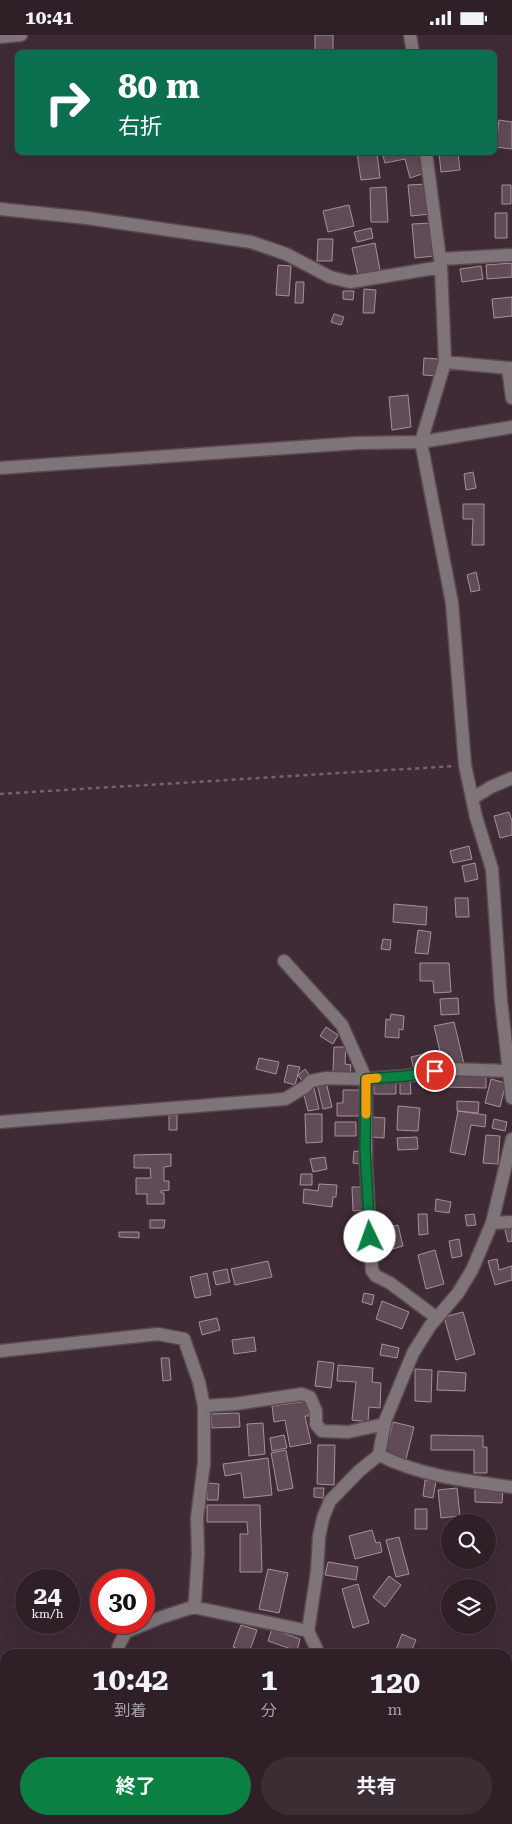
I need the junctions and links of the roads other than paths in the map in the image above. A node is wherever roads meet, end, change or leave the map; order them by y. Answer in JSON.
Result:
{"nodes":[{"id":1,"x":21,"y":35,"type":"edge"},
{"id":2,"x":410,"y":35,"type":"edge"},
{"id":3,"x":0,"y":37,"type":"edge"},
{"id":4,"x":412,"y":50,"type":"edge"},
{"id":5,"x":426,"y":155,"type":"edge"},
{"id":6,"x":0,"y":209,"type":"edge"},
{"id":7,"x":512,"y":255,"type":"edge"},
{"id":8,"x":441,"y":263,"type":"junction"},
{"id":9,"x":444,"y":362,"type":"junction"},
{"id":10,"x":510,"y":369,"type":"edge"},
{"id":11,"x":512,"y":398,"type":"edge"},
{"id":12,"x":512,"y":427,"type":"edge"},
{"id":13,"x":421,"y":442,"type":"junction"},
{"id":14,"x":0,"y":467,"type":"edge"},
{"id":15,"x":512,"y":778,"type":"edge"},
{"id":16,"x":472,"y":798,"type":"junction"},
{"id":17,"x":284,"y":961,"type":"dead end"},
{"id":18,"x":510,"y":1046,"type":"edge"},
{"id":19,"x":509,"y":1071,"type":"junction"},
{"id":20,"x":366,"y":1079,"type":"junction"},
{"id":21,"x":512,"y":1098,"type":"edge"},
{"id":22,"x":0,"y":1123,"type":"edge"},
{"id":23,"x":512,"y":1139,"type":"edge"},
{"id":24,"x":512,"y":1222,"type":"edge"},
{"id":25,"x":492,"y":1223,"type":"junction"},
{"id":26,"x":437,"y":1317,"type":"junction"},
{"id":27,"x":0,"y":1351,"type":"edge"},
{"id":28,"x":204,"y":1406,"type":"junction"},
{"id":29,"x":385,"y":1424,"type":"junction"},
{"id":30,"x":380,"y":1455,"type":"junction"},
{"id":31,"x":512,"y":1487,"type":"edge"},
{"id":32,"x":193,"y":1607,"type":"junction"},
{"id":33,"x":308,"y":1631,"type":"junction"},
{"id":34,"x":118,"y":1649,"type":"edge"},
{"id":35,"x":317,"y":1649,"type":"edge"}],
"edges":[{"from":1,"to":3,"type":"street"},
{"from":2,"to":4,"type":"street"},
{"from":5,"to":8,"type":"street"},
{"from":6,"to":8,"type":"street"},
{"from":7,"to":8,"type":"street"},
{"from":8,"to":9,"type":"street"},
{"from":9,"to":10,"type":"street"},
{"from":9,"to":13,"type":"street"},
{"from":10,"to":11,"type":"street"},
{"from":12,"to":13,"type":"street"},
{"from":13,"to":14,"type":"street"},
{"from":13,"to":16,"type":"street"},
{"from":15,"to":16,"type":"street"},
{"from":16,"to":18,"type":"street"},
{"from":17,"to":20,"type":"street"},
{"from":18,"to":19,"type":"street"},
{"from":19,"to":20,"type":"street"},
{"from":19,"to":21,"type":"street"},
{"from":20,"to":22,"type":"street"},
{"from":20,"to":26,"type":"street"},
{"from":23,"to":25,"type":"street"},
{"from":24,"to":25,"type":"street"},
{"from":25,"to":26,"type":"street"},
{"from":26,"to":29,"type":"street"},
{"from":27,"to":28,"type":"street"},
{"from":28,"to":29,"type":"street"},
{"from":28,"to":32,"type":"street"},
{"from":29,"to":30,"type":"street"},
{"from":30,"to":31,"type":"street"},
{"from":30,"to":33,"type":"street"},
{"from":32,"to":33,"type":"street"},
{"from":32,"to":34,"type":"street"},
{"from":33,"to":35,"type":"street"}]}
